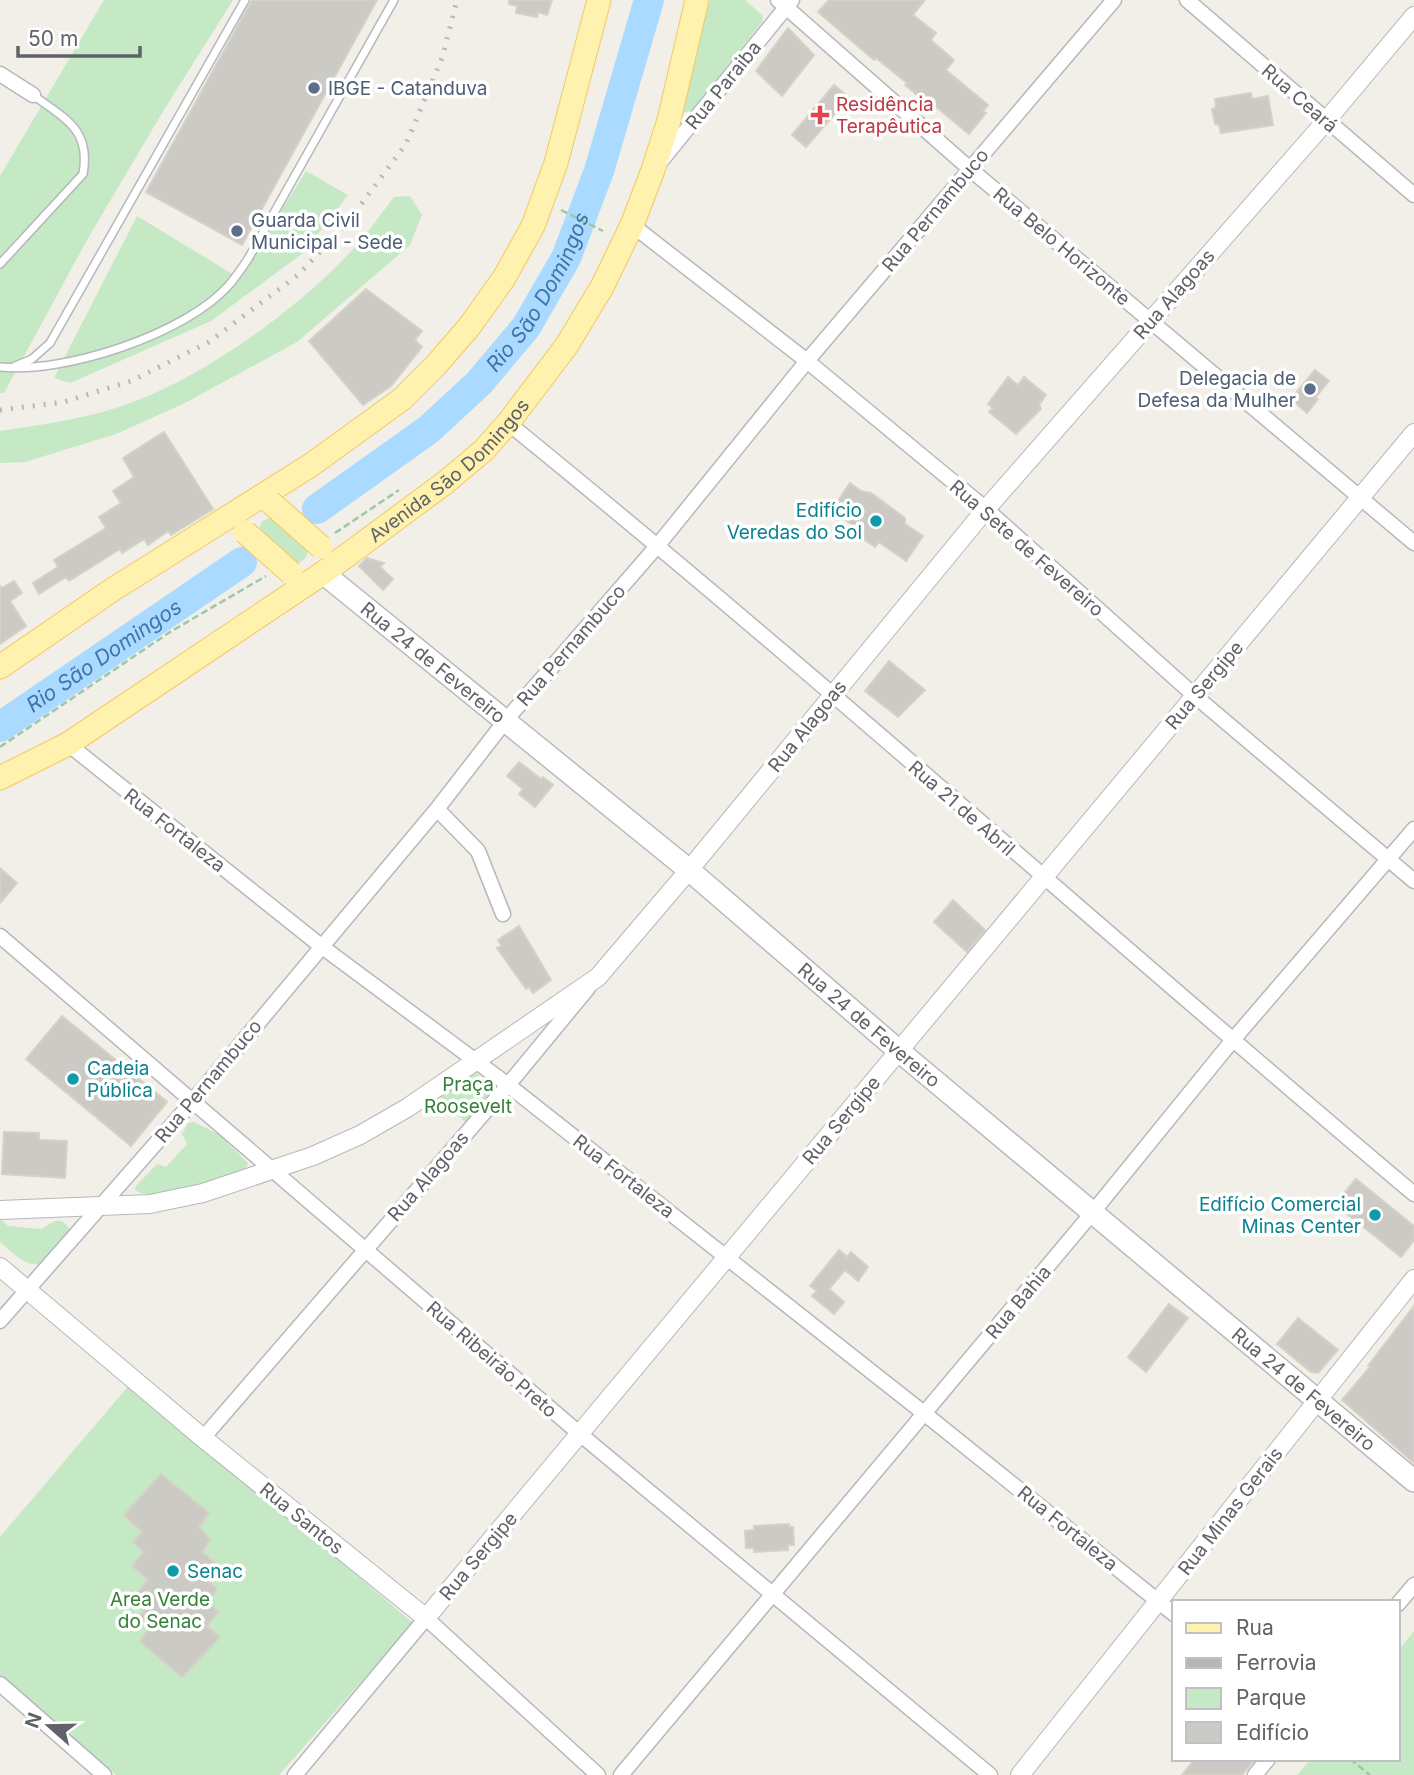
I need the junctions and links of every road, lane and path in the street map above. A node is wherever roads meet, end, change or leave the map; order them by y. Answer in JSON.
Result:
{"nodes":[{"id":1,"x":245,"y":0,"type":"edge"},
{"id":2,"x":394,"y":0,"type":"edge"},
{"id":3,"x":599,"y":0,"type":"edge"},
{"id":4,"x":697,"y":0,"type":"edge"},
{"id":5,"x":1114,"y":0,"type":"edge"},
{"id":6,"x":1187,"y":0,"type":"edge"},
{"id":7,"x":785,"y":2,"type":"edge"},
{"id":8,"x":1414,"y":16,"type":"edge"},
{"id":9,"x":0,"y":74,"type":"edge"},
{"id":10,"x":33,"y":95,"type":"joint"},
{"id":11,"x":1326,"y":121,"type":"junction"},
{"id":12,"x":970,"y":169,"type":"junction"},
{"id":13,"x":653,"y":170,"type":"junction"},
{"id":14,"x":1414,"y":195,"type":"edge"},
{"id":15,"x":558,"y":208,"type":"dead end"},
{"id":16,"x":632,"y":225,"type":"junction"},
{"id":17,"x":603,"y":231,"type":"dead end"},
{"id":18,"x":0,"y":264,"type":"edge"},
{"id":19,"x":1151,"y":321,"type":"junction"},
{"id":20,"x":807,"y":361,"type":"junction"},
{"id":21,"x":0,"y":367,"type":"edge"},
{"id":22,"x":10,"y":368,"type":"junction"},
{"id":23,"x":508,"y":424,"type":"junction"},
{"id":24,"x":1414,"y":433,"type":"edge"},
{"id":25,"x":400,"y":490,"type":"dead end"},
{"id":26,"x":267,"y":498,"type":"junction"},
{"id":27,"x":1360,"y":498,"type":"junction"},
{"id":28,"x":986,"y":509,"type":"junction"},
{"id":29,"x":237,"y":524,"type":"junction"},
{"id":30,"x":1414,"y":543,"type":"edge"},
{"id":31,"x":658,"y":545,"type":"junction"},
{"id":32,"x":310,"y":565,"type":"junction"},
{"id":33,"x":0,"y":667,"type":"edge"},
{"id":34,"x":832,"y":695,"type":"junction"},
{"id":35,"x":1195,"y":696,"type":"junction"},
{"id":36,"x":506,"y":720,"type":"junction"},
{"id":37,"x":68,"y":744,"type":"junction"},
{"id":38,"x":0,"y":747,"type":"edge"},
{"id":39,"x":0,"y":778,"type":"edge"},
{"id":40,"x":437,"y":810,"type":"junction"},
{"id":41,"x":1414,"y":829,"type":"edge"},
{"id":42,"x":1389,"y":860,"type":"junction"},
{"id":43,"x":689,"y":870,"type":"junction"},
{"id":44,"x":1043,"y":878,"type":"junction"},
{"id":45,"x":1414,"y":881,"type":"edge"},
{"id":46,"x":503,"y":914,"type":"dead end"},
{"id":47,"x":0,"y":936,"type":"edge"},
{"id":48,"x":321,"y":946,"type":"junction"},
{"id":49,"x":598,"y":977,"type":"junction"},
{"id":50,"x":1232,"y":1041,"type":"junction"},
{"id":51,"x":900,"y":1051,"type":"junction"},
{"id":52,"x":477,"y":1060,"type":"junction"},
{"id":53,"x":508,"y":1084,"type":"junction"},
{"id":54,"x":192,"y":1101,"type":"junction"},
{"id":55,"x":272,"y":1168,"type":"junction"},
{"id":56,"x":1414,"y":1194,"type":"edge"},
{"id":57,"x":97,"y":1208,"type":"junction"},
{"id":58,"x":0,"y":1210,"type":"edge"},
{"id":59,"x":1093,"y":1212,"type":"junction"},
{"id":60,"x":364,"y":1249,"type":"junction"},
{"id":61,"x":726,"y":1257,"type":"junction"},
{"id":62,"x":0,"y":1266,"type":"edge"},
{"id":63,"x":1414,"y":1279,"type":"edge"},
{"id":64,"x":27,"y":1291,"type":"junction"},
{"id":65,"x":0,"y":1321,"type":"edge"},
{"id":66,"x":1316,"y":1400,"type":"junction"},
{"id":67,"x":925,"y":1414,"type":"junction"},
{"id":68,"x":580,"y":1434,"type":"junction"},
{"id":69,"x":203,"y":1438,"type":"junction"},
{"id":70,"x":1413,"y":1482,"type":"edge"},
{"id":71,"x":1414,"y":1585,"type":"edge"},
{"id":72,"x":774,"y":1595,"type":"junction"},
{"id":73,"x":1159,"y":1602,"type":"junction"},
{"id":74,"x":1400,"y":1602,"type":"edge"},
{"id":75,"x":1172,"y":1612,"type":"edge"},
{"id":76,"x":426,"y":1618,"type":"junction"},
{"id":77,"x":2,"y":1690,"type":"edge"},
{"id":78,"x":1266,"y":1761,"type":"edge"},
{"id":79,"x":1352,"y":1761,"type":"edge"},
{"id":80,"x":104,"y":1775,"type":"edge"},
{"id":81,"x":295,"y":1775,"type":"edge"},
{"id":82,"x":598,"y":1775,"type":"edge"},
{"id":83,"x":621,"y":1775,"type":"edge"},
{"id":84,"x":990,"y":1775,"type":"edge"},
{"id":85,"x":1020,"y":1775,"type":"edge"},
{"id":86,"x":1255,"y":1775,"type":"edge"},
{"id":87,"x":1370,"y":1775,"type":"edge"}],
"edges":[{"from":1,"to":22,"type":"lane"},
{"from":2,"to":22,"type":"lane"},
{"from":3,"to":26,"type":"main road"},
{"from":4,"to":13,"type":"main road","name":"Avenida São Domingos"},
{"from":5,"to":12,"type":"street","name":"Rua Pernambuco"},
{"from":6,"to":11,"type":"street","name":"Rua Ceará"},
{"from":7,"to":12,"type":"street","name":"Rua Belo Horizonte"},
{"from":7,"to":13,"type":"street","name":"Rua Paraiba"},
{"from":8,"to":11,"type":"street","name":"Rua Alagoas"},
{"from":9,"to":10,"type":"street"},
{"from":10,"to":18,"type":"lane"},
{"from":11,"to":14,"type":"street","name":"Rua Ceará"},
{"from":11,"to":19,"type":"street","name":"Rua Alagoas"},
{"from":12,"to":19,"type":"street","name":"Rua Belo Horizonte"},
{"from":12,"to":20,"type":"street","name":"Rua Pernambuco"},
{"from":13,"to":16,"type":"main road","name":"Avenida São Domingos"},
{"from":15,"to":17,"type":"path"},
{"from":16,"to":20,"type":"street","name":"Rua Sete de Fevereiro"},
{"from":16,"to":23,"type":"main road","name":"Avenida São Domingos"},
{"from":19,"to":27,"type":"street","name":"Rua Belo Horizonte"},
{"from":19,"to":28,"type":"street","name":"Rua Alagoas"},
{"from":20,"to":28,"type":"street","name":"Rua Sete de Fevereiro"},
{"from":20,"to":31,"type":"street","name":"Rua Pernambuco"},
{"from":21,"to":22,"type":"lane"},
{"from":23,"to":31,"type":"street","name":"Rua 21 de Abril"},
{"from":23,"to":32,"type":"main road","name":"Avenida São Domingos"},
{"from":24,"to":27,"type":"street","name":"Rua Sergipe"},
{"from":25,"to":32,"type":"path"},
{"from":26,"to":29,"type":"main road"},
{"from":26,"to":32,"type":"main road","bridge":true},
{"from":27,"to":30,"type":"street","name":"Rua Belo Horizonte"},
{"from":27,"to":35,"type":"street","name":"Rua Sergipe"},
{"from":28,"to":34,"type":"street","name":"Rua Alagoas"},
{"from":28,"to":35,"type":"street","name":"Rua Sete de Fevereiro"},
{"from":29,"to":32,"type":"main road","bridge":true},
{"from":29,"to":33,"type":"main road"},
{"from":31,"to":34,"type":"street","name":"Rua 21 de Abril"},
{"from":31,"to":36,"type":"street","name":"Rua Pernambuco"},
{"from":32,"to":36,"type":"main road","name":"Rua 24 de Fevereiro"},
{"from":32,"to":37,"type":"main road","name":"Avenida São Domingos"},
{"from":32,"to":38,"type":"path"},
{"from":34,"to":43,"type":"street","name":"Rua Alagoas"},
{"from":34,"to":44,"type":"street","name":"Rua 21 de Abril"},
{"from":35,"to":42,"type":"street","name":"Rua Sete de Fevereiro"},
{"from":35,"to":44,"type":"street","name":"Rua Sergipe"},
{"from":36,"to":40,"type":"street","name":"Rua Pernambuco"},
{"from":36,"to":43,"type":"main road","name":"Rua 24 de Fevereiro"},
{"from":37,"to":39,"type":"main road","name":"Avenida São Domingos"},
{"from":37,"to":48,"type":"street","name":"Rua Fortaleza"},
{"from":40,"to":46,"type":"street"},
{"from":40,"to":48,"type":"street","name":"Rua Pernambuco"},
{"from":41,"to":42,"type":"street","name":"Rua Bahia"},
{"from":42,"to":45,"type":"street","name":"Rua Sete de Fevereiro"},
{"from":42,"to":50,"type":"street","name":"Rua Bahia"},
{"from":43,"to":49,"type":"street","name":"Rua Alagoas"},
{"from":43,"to":51,"type":"main road","name":"Rua 24 de Fevereiro"},
{"from":44,"to":50,"type":"street","name":"Rua 21 de Abril"},
{"from":44,"to":51,"type":"street","name":"Rua Sergipe"},
{"from":47,"to":54,"type":"street","name":"Rua Ribeirão Preto"},
{"from":48,"to":52,"type":"street","name":"Rua Fortaleza"},
{"from":48,"to":54,"type":"street","name":"Rua Pernambuco"},
{"from":49,"to":52,"type":"street"},
{"from":49,"to":53,"type":"street","name":"Rua Alagoas"},
{"from":50,"to":56,"type":"street","name":"Rua 21 de Abril"},
{"from":50,"to":59,"type":"street","name":"Rua Bahia"},
{"from":51,"to":59,"type":"main road","name":"Rua 24 de Fevereiro"},
{"from":51,"to":61,"type":"street","name":"Rua Sergipe"},
{"from":52,"to":53,"type":"street","name":"Rua Fortaleza"},
{"from":52,"to":55,"type":"street"},
{"from":53,"to":60,"type":"street","name":"Rua Alagoas"},
{"from":53,"to":61,"type":"street","name":"Rua Fortaleza"},
{"from":54,"to":55,"type":"street","name":"Rua Ribeirão Preto"},
{"from":54,"to":57,"type":"street","name":"Rua Pernambuco"},
{"from":55,"to":57,"type":"street"},
{"from":55,"to":60,"type":"street","name":"Rua Ribeirão Preto"},
{"from":57,"to":58,"type":"street"},
{"from":57,"to":64,"type":"street","name":"Rua Pernambuco"},
{"from":59,"to":66,"type":"main road","name":"Rua 24 de Fevereiro"},
{"from":59,"to":67,"type":"street","name":"Rua Bahia"},
{"from":60,"to":68,"type":"street","name":"Rua Ribeirão Preto"},
{"from":60,"to":69,"type":"street","name":"Rua Alagoas"},
{"from":61,"to":67,"type":"street","name":"Rua Fortaleza"},
{"from":61,"to":68,"type":"street","name":"Rua Sergipe"},
{"from":62,"to":64,"type":"street","name":"Rua Santos"},
{"from":63,"to":66,"type":"street","name":"Rua Minas Gerais"},
{"from":64,"to":65,"type":"street","name":"Rua Pernambuco"},
{"from":64,"to":69,"type":"street","name":"Rua Santos"},
{"from":66,"to":70,"type":"main road","name":"Rua 24 de Fevereiro"},
{"from":66,"to":73,"type":"street","name":"Rua Minas Gerais"},
{"from":67,"to":72,"type":"street","name":"Rua Bahia"},
{"from":67,"to":73,"type":"street","name":"Rua Fortaleza"},
{"from":68,"to":72,"type":"street","name":"Rua Ribeirão Preto"},
{"from":68,"to":76,"type":"street","name":"Rua Sergipe"},
{"from":69,"to":76,"type":"street","name":"Rua Santos"},
{"from":71,"to":74,"type":"street"},
{"from":72,"to":83,"type":"street","name":"Rua Bahia"},
{"from":72,"to":84,"type":"street","name":"Rua Ribeirão Preto"},
{"from":73,"to":75,"type":"street","name":"Rua Fortaleza"},
{"from":73,"to":85,"type":"street","name":"Rua Minas Gerais"},
{"from":76,"to":81,"type":"street","name":"Rua Sergipe"},
{"from":76,"to":82,"type":"street","name":"Rua Santos"},
{"from":77,"to":80,"type":"street"},
{"from":78,"to":86,"type":"street"},
{"from":79,"to":87,"type":"path"}]}
